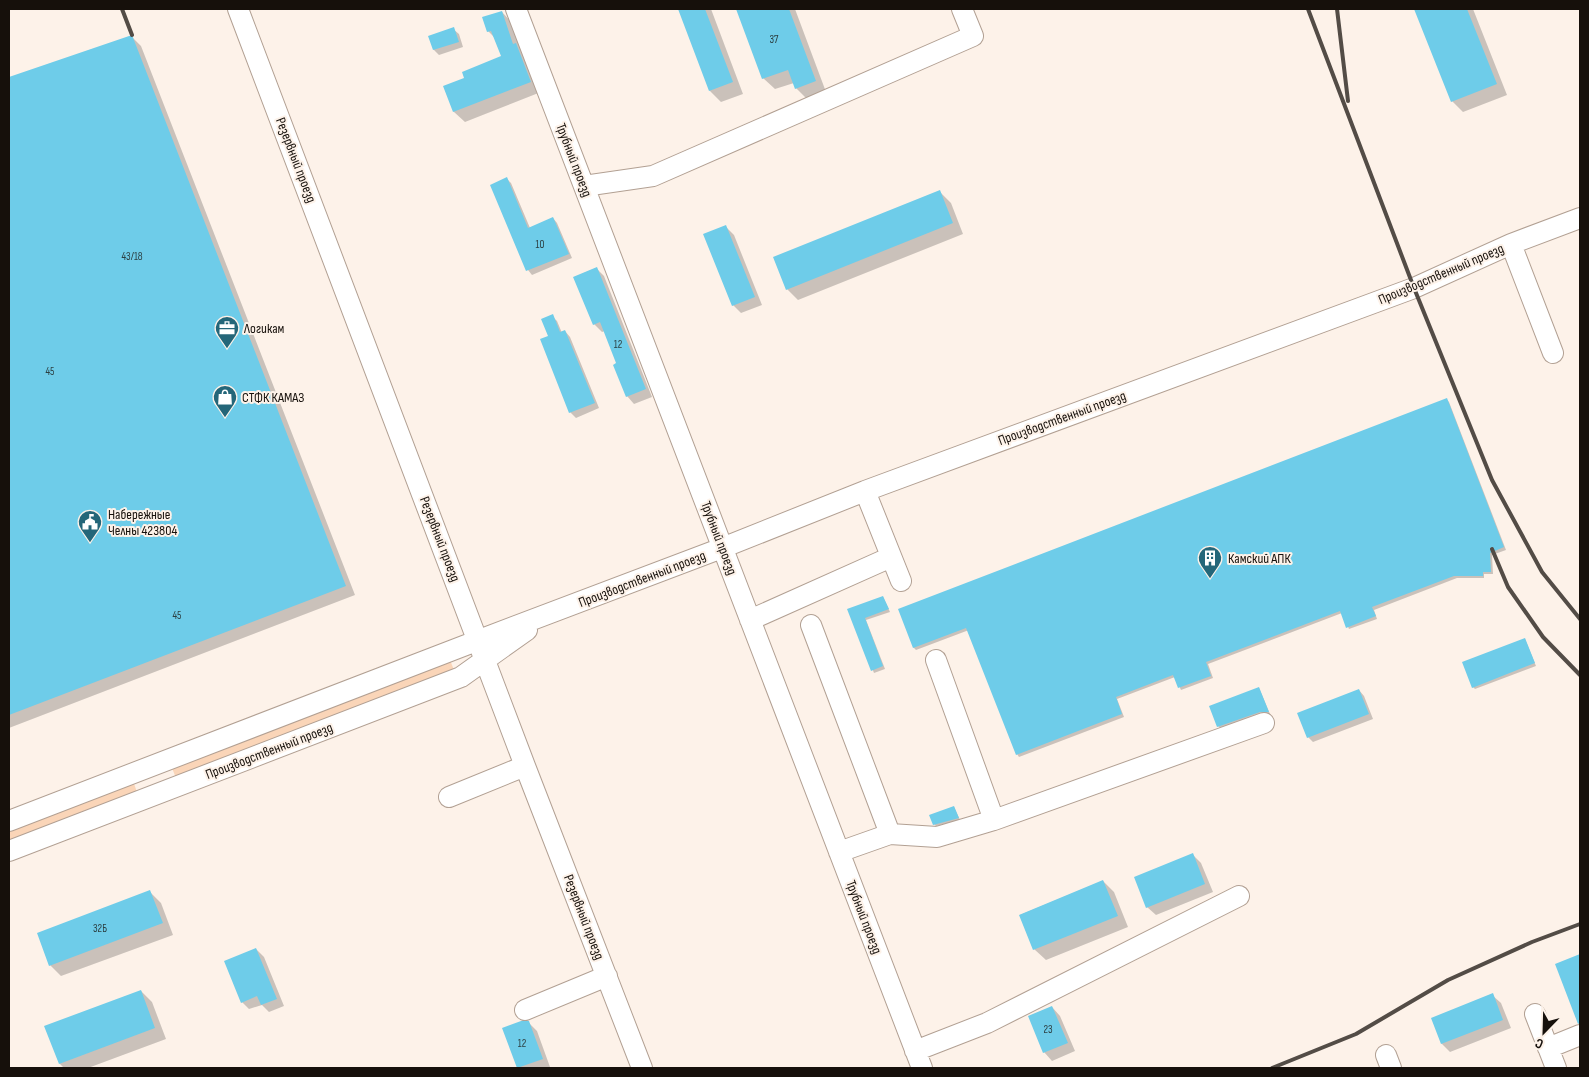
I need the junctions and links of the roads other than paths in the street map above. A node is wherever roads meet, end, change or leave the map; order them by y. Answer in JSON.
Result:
{"nodes":[{"id":1,"x":238,"y":9,"type":"edge"},
{"id":2,"x":516,"y":9,"type":"edge"},
{"id":3,"x":962,"y":9,"type":"edge"},
{"id":4,"x":584,"y":186,"type":"junction"},
{"id":5,"x":1580,"y":218,"type":"edge"},
{"id":6,"x":1511,"y":244,"type":"junction"},
{"id":7,"x":1553,"y":354,"type":"dead end"},
{"id":8,"x":866,"y":491,"type":"junction"},
{"id":9,"x":722,"y":548,"type":"junction"},
{"id":10,"x":891,"y":557,"type":"junction"},
{"id":11,"x":900,"y":581,"type":"dead end"},
{"id":12,"x":544,"y":616,"type":"junction"},
{"id":13,"x":750,"y":620,"type":"junction"},
{"id":14,"x":812,"y":625,"type":"dead end"},
{"id":15,"x":479,"y":640,"type":"junction"},
{"id":16,"x":486,"y":659,"type":"junction"},
{"id":17,"x":936,"y":660,"type":"dead end"},
{"id":18,"x":1264,"y":722,"type":"dead end"},
{"id":19,"x":525,"y":766,"type":"junction"},
{"id":20,"x":149,"y":767,"type":"junction"},
{"id":21,"x":159,"y":793,"type":"junction"},
{"id":22,"x":449,"y":796,"type":"dead end"},
{"id":23,"x":994,"y":820,"type":"junction"},
{"id":24,"x":9,"y":821,"type":"edge"},
{"id":25,"x":890,"y":834,"type":"junction"},
{"id":26,"x":9,"y":851,"type":"edge"},
{"id":27,"x":839,"y":852,"type":"junction"},
{"id":28,"x":1239,"y":896,"type":"dead end"},
{"id":29,"x":607,"y":976,"type":"junction"},
{"id":30,"x":525,"y":1010,"type":"dead end"},
{"id":31,"x":1535,"y":1014,"type":"dead end"},
{"id":32,"x":1580,"y":1035,"type":"edge"},
{"id":33,"x":1548,"y":1048,"type":"junction"},
{"id":34,"x":919,"y":1060,"type":"edge"},
{"id":35,"x":642,"y":1068,"type":"edge"},
{"id":36,"x":1556,"y":1068,"type":"edge"}],
"edges":[{"from":1,"to":15,"type":"street","name":"Резервный проезд"},
{"from":2,"to":4,"type":"street","name":"Трубный проезд"},
{"from":3,"to":4,"type":"street"},
{"from":4,"to":9,"type":"street","name":"Трубный проезд"},
{"from":5,"to":6,"type":"street","name":"Производственный проезд"},
{"from":6,"to":7,"type":"street"},
{"from":6,"to":8,"type":"street","name":"Производственный проезд"},
{"from":8,"to":9,"type":"street","name":"Производственный проезд"},
{"from":8,"to":10,"type":"street"},
{"from":9,"to":12,"type":"street","name":"Производственный проезд"},
{"from":9,"to":13,"type":"street","name":"Трубный проезд"},
{"from":10,"to":11,"type":"street"},
{"from":10,"to":13,"type":"street"},
{"from":12,"to":15,"type":"street","name":"Производственный проезд"},
{"from":12,"to":16,"type":"street","name":"Производственный проезд"},
{"from":13,"to":27,"type":"street","name":"Трубный проезд"},
{"from":14,"to":25,"type":"street"},
{"from":15,"to":16,"type":"street","name":"Резервный проезд"},
{"from":15,"to":20,"type":"street","name":"Производственный проезд"},
{"from":16,"to":19,"type":"street","name":"Резервный проезд"},
{"from":16,"to":21,"type":"street","name":"Производственный проезд"},
{"from":17,"to":23,"type":"street"},
{"from":18,"to":23,"type":"street"},
{"from":19,"to":22,"type":"street"},
{"from":19,"to":29,"type":"street","name":"Резервный проезд"},
{"from":20,"to":21,"type":"street"},
{"from":20,"to":24,"type":"street","name":"Производственный проезд"},
{"from":21,"to":26,"type":"street","name":"Производственный проезд"},
{"from":23,"to":25,"type":"street"},
{"from":25,"to":27,"type":"street"},
{"from":27,"to":34,"type":"street","name":"Трубный проезд"},
{"from":28,"to":34,"type":"street"},
{"from":29,"to":30,"type":"street"},
{"from":29,"to":35,"type":"street","name":"Резервный проезд"},
{"from":31,"to":33,"type":"street"},
{"from":32,"to":33,"type":"street"},
{"from":33,"to":36,"type":"street"}]}
